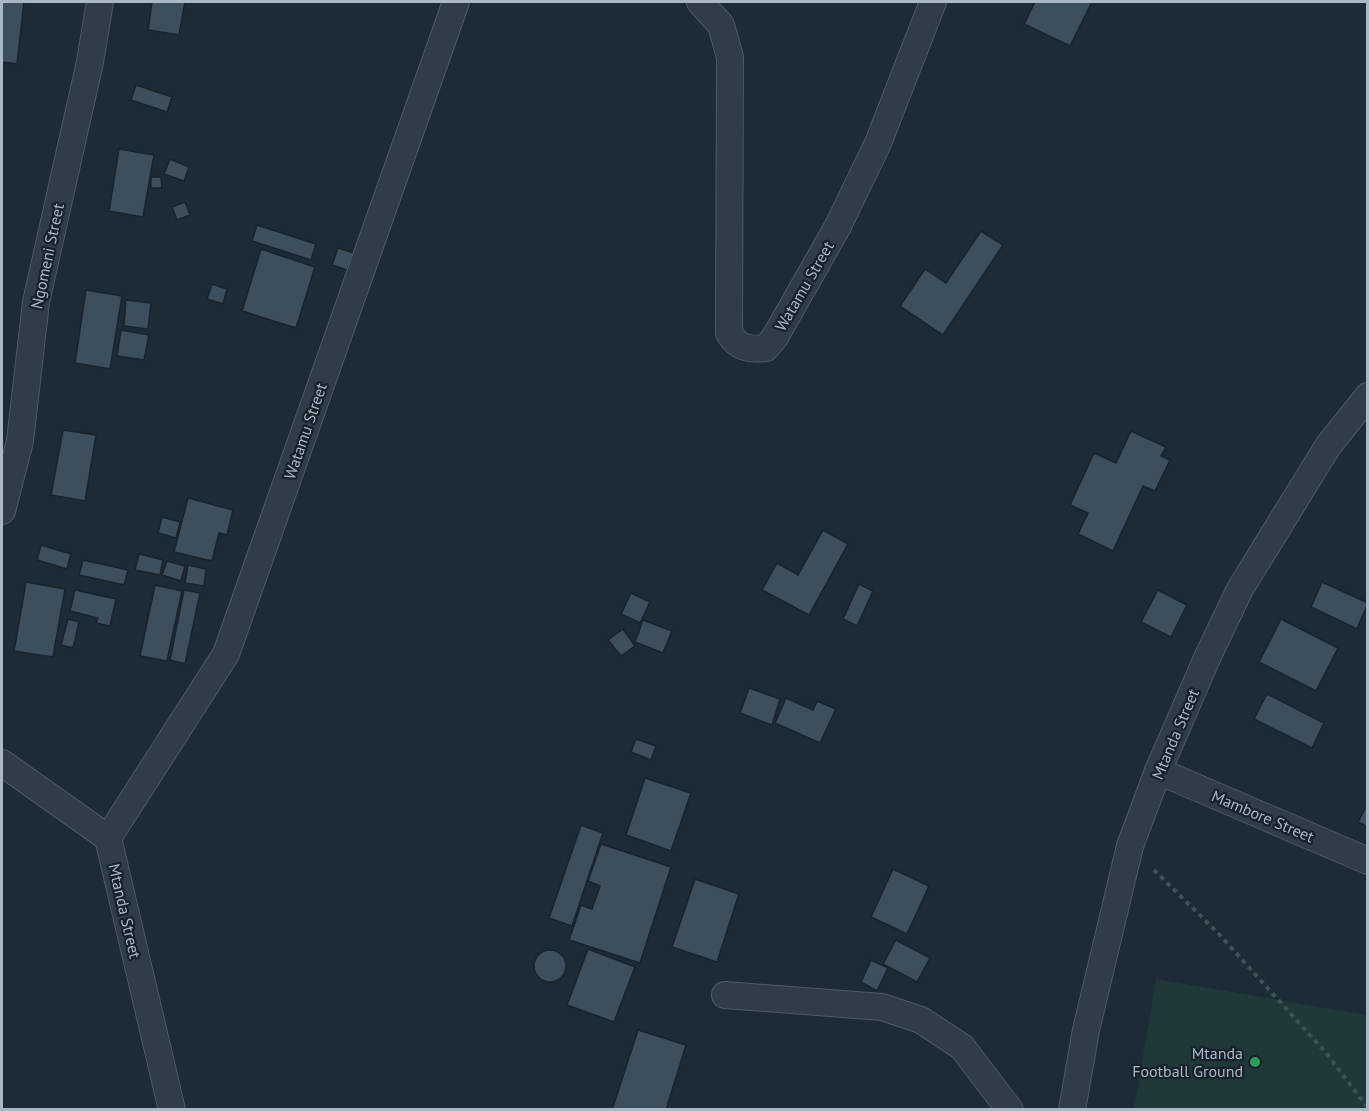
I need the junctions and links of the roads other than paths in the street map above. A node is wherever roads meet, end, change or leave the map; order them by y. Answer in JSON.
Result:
{"nodes":[{"id":1,"x":100,"y":2,"type":"edge"},
{"id":2,"x":456,"y":2,"type":"edge"},
{"id":3,"x":701,"y":2,"type":"edge"},
{"id":4,"x":933,"y":2,"type":"edge"},
{"id":5,"x":1368,"y":396,"type":"edge"},
{"id":6,"x":2,"y":511,"type":"edge"},
{"id":7,"x":2,"y":763,"type":"edge"},
{"id":8,"x":1158,"y":771,"type":"junction"},
{"id":9,"x":108,"y":838,"type":"junction"},
{"id":10,"x":1368,"y":861,"type":"edge"},
{"id":11,"x":726,"y":995,"type":"dead end"},
{"id":12,"x":172,"y":1110,"type":"edge"},
{"id":13,"x":1010,"y":1110,"type":"edge"},
{"id":14,"x":1072,"y":1110,"type":"edge"}],
"edges":[{"from":1,"to":6,"type":"street","name":"Ngomeni Street"},
{"from":2,"to":9,"type":"street","name":"Watamu Street"},
{"from":3,"to":4,"type":"street","name":"Watamu Street"},
{"from":5,"to":8,"type":"street","name":"Mtanda Street"},
{"from":7,"to":9,"type":"street"},
{"from":8,"to":10,"type":"street","name":"Mambore Street"},
{"from":8,"to":14,"type":"street","name":"Mtanda Street"},
{"from":9,"to":12,"type":"street","name":"Mtanda Street"},
{"from":11,"to":13,"type":"street"}]}
